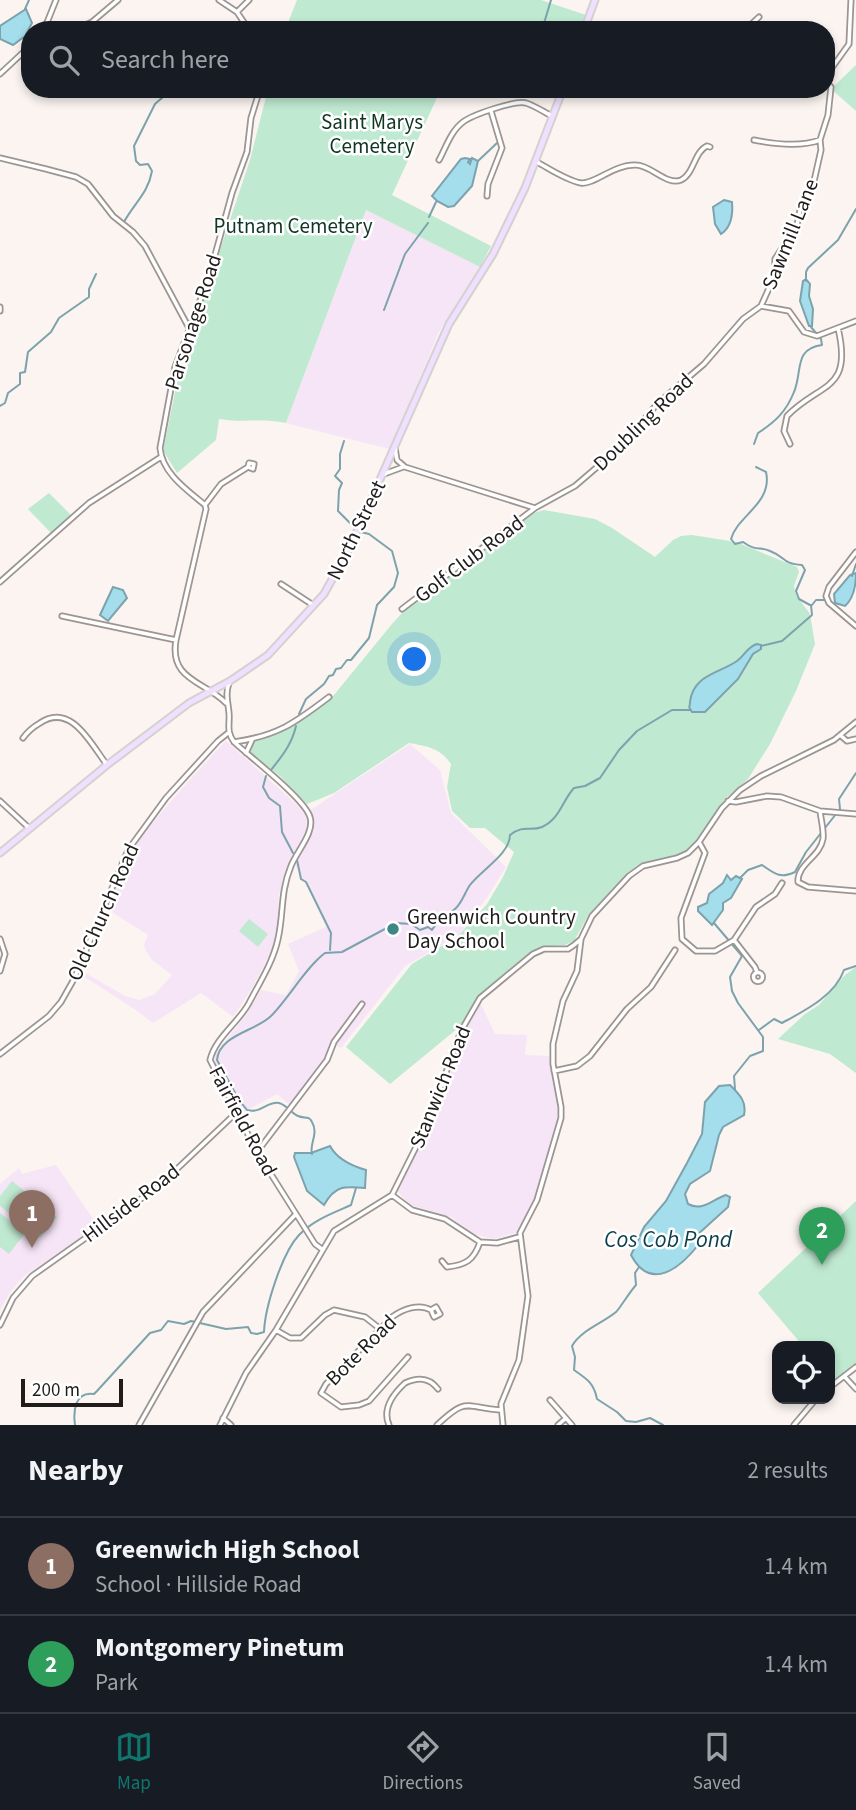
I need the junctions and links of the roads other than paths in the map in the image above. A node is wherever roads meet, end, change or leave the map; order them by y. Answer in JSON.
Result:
{"nodes":[{"id":1,"x":56,"y":0,"type":"edge"},
{"id":2,"x":118,"y":0,"type":"edge"},
{"id":3,"x":219,"y":0,"type":"edge"},
{"id":4,"x":249,"y":0,"type":"edge"},
{"id":5,"x":595,"y":0,"type":"edge"},
{"id":6,"x":851,"y":0,"type":"edge"},
{"id":7,"x":237,"y":12,"type":"junction"},
{"id":8,"x":759,"y":17,"type":"dead end"},
{"id":9,"x":48,"y":21,"type":"edge"},
{"id":10,"x":93,"y":21,"type":"edge"},
{"id":11,"x":243,"y":21,"type":"edge"},
{"id":12,"x":587,"y":21,"type":"edge"},
{"id":13,"x":755,"y":21,"type":"edge"},
{"id":14,"x":21,"y":54,"type":"edge"},
{"id":15,"x":835,"y":65,"type":"edge"},
{"id":16,"x":0,"y":74,"type":"edge"},
{"id":17,"x":257,"y":98,"type":"edge"},
{"id":18,"x":560,"y":98,"type":"edge"},
{"id":19,"x":830,"y":98,"type":"edge"},
{"id":20,"x":491,"y":111,"type":"junction"},
{"id":21,"x":553,"y":117,"type":"junction"},
{"id":22,"x":754,"y":140,"type":"dead end"},
{"id":23,"x":820,"y":140,"type":"junction"},
{"id":24,"x":710,"y":147,"type":"dead end"},
{"id":25,"x":0,"y":158,"type":"edge"},
{"id":26,"x":439,"y":160,"type":"dead end"},
{"id":27,"x":537,"y":162,"type":"junction"},
{"id":28,"x":487,"y":196,"type":"dead end"},
{"id":29,"x":761,"y":306,"type":"junction"},
{"id":30,"x":856,"y":321,"type":"edge"},
{"id":31,"x":189,"y":328,"type":"junction"},
{"id":32,"x":838,"y":328,"type":"junction"},
{"id":33,"x":790,"y":444,"type":"dead end"},
{"id":34,"x":395,"y":448,"type":"junction"},
{"id":35,"x":161,"y":457,"type":"junction"},
{"id":36,"x":248,"y":467,"type":"dead end"},
{"id":37,"x":405,"y":467,"type":"junction"},
{"id":38,"x":383,"y":475,"type":"junction"},
{"id":39,"x":205,"y":505,"type":"junction"},
{"id":40,"x":536,"y":508,"type":"junction"},
{"id":41,"x":856,"y":552,"type":"edge"},
{"id":42,"x":0,"y":582,"type":"edge"},
{"id":43,"x":281,"y":584,"type":"dead end"},
{"id":44,"x":315,"y":606,"type":"junction"},
{"id":45,"x":402,"y":609,"type":"dead end"},
{"id":46,"x":62,"y":616,"type":"dead end"},
{"id":47,"x":856,"y":626,"type":"edge"},
{"id":48,"x":176,"y":640,"type":"junction"},
{"id":49,"x":230,"y":681,"type":"junction"},
{"id":50,"x":208,"y":691,"type":"junction"},
{"id":51,"x":328,"y":697,"type":"dead end"},
{"id":52,"x":226,"y":703,"type":"junction"},
{"id":53,"x":856,"y":722,"type":"edge"},
{"id":54,"x":228,"y":733,"type":"junction"},
{"id":55,"x":840,"y":735,"type":"junction"},
{"id":56,"x":23,"y":738,"type":"dead end"},
{"id":57,"x":856,"y":739,"type":"edge"},
{"id":58,"x":252,"y":740,"type":"junction"},
{"id":59,"x":234,"y":742,"type":"junction"},
{"id":60,"x":246,"y":753,"type":"junction"},
{"id":61,"x":107,"y":765,"type":"junction"},
{"id":62,"x":0,"y":801,"type":"edge"},
{"id":63,"x":728,"y":801,"type":"junction"},
{"id":64,"x":820,"y":811,"type":"junction"},
{"id":65,"x":856,"y":814,"type":"edge"},
{"id":66,"x":29,"y":828,"type":"junction"},
{"id":67,"x":699,"y":842,"type":"junction"},
{"id":68,"x":0,"y":853,"type":"edge"},
{"id":69,"x":782,"y":883,"type":"dead end"},
{"id":70,"x":856,"y":891,"type":"edge"},
{"id":71,"x":0,"y":939,"type":"edge"},
{"id":72,"x":581,"y":939,"type":"junction"},
{"id":73,"x":734,"y":940,"type":"junction"},
{"id":74,"x":568,"y":949,"type":"junction"},
{"id":75,"x":675,"y":950,"type":"dead end"},
{"id":76,"x":579,"y":958,"type":"junction"},
{"id":77,"x":1,"y":964,"type":"edge"},
{"id":78,"x":0,"y":971,"type":"edge"},
{"id":79,"x":757,"y":972,"type":"dead end"},
{"id":80,"x":362,"y":1004,"type":"dead end"},
{"id":81,"x":0,"y":1054,"type":"edge"},
{"id":82,"x":554,"y":1071,"type":"junction"},
{"id":83,"x":237,"y":1112,"type":"junction"},
{"id":84,"x":257,"y":1152,"type":"junction"},
{"id":85,"x":392,"y":1195,"type":"junction"},
{"id":86,"x":296,"y":1214,"type":"junction"},
{"id":87,"x":519,"y":1237,"type":"junction"},
{"id":88,"x":480,"y":1242,"type":"junction"},
{"id":89,"x":323,"y":1250,"type":"junction"},
{"id":90,"x":442,"y":1261,"type":"dead end"},
{"id":91,"x":431,"y":1310,"type":"dead end"},
{"id":92,"x":0,"y":1325,"type":"edge"},
{"id":93,"x":379,"y":1329,"type":"junction"},
{"id":94,"x":276,"y":1330,"type":"junction"},
{"id":95,"x":408,"y":1357,"type":"dead end"},
{"id":96,"x":856,"y":1367,"type":"edge"},
{"id":97,"x":844,"y":1376,"type":"junction"},
{"id":98,"x":835,"y":1383,"type":"edge"},
{"id":99,"x":438,"y":1388,"type":"dead end"},
{"id":100,"x":856,"y":1389,"type":"edge"},
{"id":101,"x":550,"y":1400,"type":"dead end"},
{"id":102,"x":812,"y":1404,"type":"edge"},
{"id":103,"x":500,"y":1410,"type":"junction"},
{"id":104,"x":223,"y":1418,"type":"junction"},
{"id":105,"x":566,"y":1418,"type":"junction"},
{"id":106,"x":139,"y":1425,"type":"edge"},
{"id":107,"x":220,"y":1425,"type":"edge"},
{"id":108,"x":231,"y":1425,"type":"edge"},
{"id":109,"x":389,"y":1425,"type":"edge"},
{"id":110,"x":437,"y":1425,"type":"edge"},
{"id":111,"x":503,"y":1425,"type":"edge"},
{"id":112,"x":558,"y":1425,"type":"edge"},
{"id":113,"x":572,"y":1425,"type":"edge"},
{"id":114,"x":794,"y":1425,"type":"edge"}],
"edges":[{"from":1,"to":9,"type":"street"},
{"from":2,"to":10,"type":"street"},
{"from":3,"to":7,"type":"street"},
{"from":4,"to":7,"type":"street"},
{"from":5,"to":12,"type":"main road"},
{"from":6,"to":15,"type":"street","name":"Sawmill Lane"},
{"from":7,"to":11,"type":"street"},
{"from":8,"to":13,"type":"street"},
{"from":14,"to":16,"type":"street"},
{"from":17,"to":31,"type":"street","name":"Parsonage Road"},
{"from":18,"to":21,"type":"main road","name":"North Street"},
{"from":19,"to":23,"type":"street","name":"Sawmill Lane"},
{"from":20,"to":21,"type":"street"},
{"from":20,"to":26,"type":"street"},
{"from":20,"to":28,"type":"street"},
{"from":21,"to":27,"type":"main road","name":"North Street"},
{"from":22,"to":23,"type":"street"},
{"from":23,"to":29,"type":"street","name":"Sawmill Lane"},
{"from":24,"to":27,"type":"street"},
{"from":25,"to":31,"type":"street"},
{"from":27,"to":34,"type":"main road","name":"North Street"},
{"from":29,"to":32,"type":"street"},
{"from":29,"to":40,"type":"street","name":"Doubling Road"},
{"from":30,"to":32,"type":"street"},
{"from":31,"to":35,"type":"street","name":"Parsonage Road"},
{"from":32,"to":33,"type":"street"},
{"from":34,"to":37,"type":"street"},
{"from":34,"to":38,"type":"main road","name":"North Street"},
{"from":35,"to":39,"type":"street"},
{"from":35,"to":42,"type":"street"},
{"from":36,"to":39,"type":"street"},
{"from":37,"to":38,"type":"street"},
{"from":37,"to":40,"type":"street"},
{"from":38,"to":44,"type":"main road","name":"North Street"},
{"from":39,"to":48,"type":"street"},
{"from":40,"to":45,"type":"street","name":"Golf Club Road"},
{"from":41,"to":47,"type":"street"},
{"from":43,"to":44,"type":"street"},
{"from":44,"to":49,"type":"main road","name":"North Street"},
{"from":46,"to":48,"type":"street"},
{"from":48,"to":50,"type":"street"},
{"from":49,"to":50,"type":"main road","name":"North Street"},
{"from":49,"to":52,"type":"street","name":"Fairfield Road"},
{"from":50,"to":52,"type":"street"},
{"from":50,"to":61,"type":"main road","name":"North Street"},
{"from":51,"to":58,"type":"street"},
{"from":52,"to":54,"type":"street","name":"Fairfield Road"},
{"from":53,"to":55,"type":"street","name":"Stanwich Road"},
{"from":54,"to":59,"type":"street","name":"Fairfield Road"},
{"from":54,"to":81,"type":"street","name":"Old Church Road"},
{"from":55,"to":57,"type":"street"},
{"from":55,"to":63,"type":"street","name":"Stanwich Road"},
{"from":56,"to":61,"type":"street"},
{"from":58,"to":59,"type":"street"},
{"from":58,"to":60,"type":"street"},
{"from":59,"to":60,"type":"street","name":"Fairfield Road"},
{"from":60,"to":83,"type":"street","name":"Fairfield Road"},
{"from":61,"to":66,"type":"main road","name":"North Street"},
{"from":62,"to":66,"type":"street"},
{"from":63,"to":64,"type":"street"},
{"from":63,"to":67,"type":"street","name":"Stanwich Road"},
{"from":64,"to":65,"type":"street"},
{"from":64,"to":70,"type":"street"},
{"from":66,"to":68,"type":"main road","name":"North Street"},
{"from":67,"to":72,"type":"street","name":"Stanwich Road"},
{"from":67,"to":73,"type":"street"},
{"from":69,"to":73,"type":"street"},
{"from":71,"to":77,"type":"street"},
{"from":72,"to":74,"type":"street","name":"Stanwich Road"},
{"from":72,"to":76,"type":"street"},
{"from":73,"to":79,"type":"street"},
{"from":74,"to":76,"type":"street"},
{"from":74,"to":85,"type":"street","name":"Stanwich Road"},
{"from":75,"to":82,"type":"street"},
{"from":76,"to":82,"type":"street"},
{"from":77,"to":78,"type":"street"},
{"from":80,"to":84,"type":"street"},
{"from":82,"to":87,"type":"street"},
{"from":83,"to":84,"type":"street","name":"Fairfield Road"},
{"from":83,"to":92,"type":"street","name":"Hillside Road"},
{"from":84,"to":86,"type":"street","name":"Fairfield Road"},
{"from":85,"to":88,"type":"street"},
{"from":85,"to":89,"type":"street"},
{"from":86,"to":89,"type":"street","name":"Fairfield Road"},
{"from":86,"to":106,"type":"street"},
{"from":87,"to":88,"type":"street"},
{"from":87,"to":103,"type":"street"},
{"from":88,"to":90,"type":"street"},
{"from":89,"to":94,"type":"street"},
{"from":91,"to":93,"type":"street","name":"Bote Road"},
{"from":93,"to":94,"type":"street"},
{"from":93,"to":95,"type":"street","name":"Bote Road"},
{"from":94,"to":104,"type":"street"},
{"from":96,"to":97,"type":"street"},
{"from":97,"to":98,"type":"street"},
{"from":97,"to":100,"type":"street"},
{"from":99,"to":109,"type":"street"},
{"from":101,"to":105,"type":"street"},
{"from":102,"to":114,"type":"street"},
{"from":103,"to":110,"type":"street"},
{"from":103,"to":111,"type":"street"},
{"from":104,"to":107,"type":"street"},
{"from":104,"to":108,"type":"street"},
{"from":105,"to":112,"type":"street"},
{"from":105,"to":113,"type":"street"}]}
